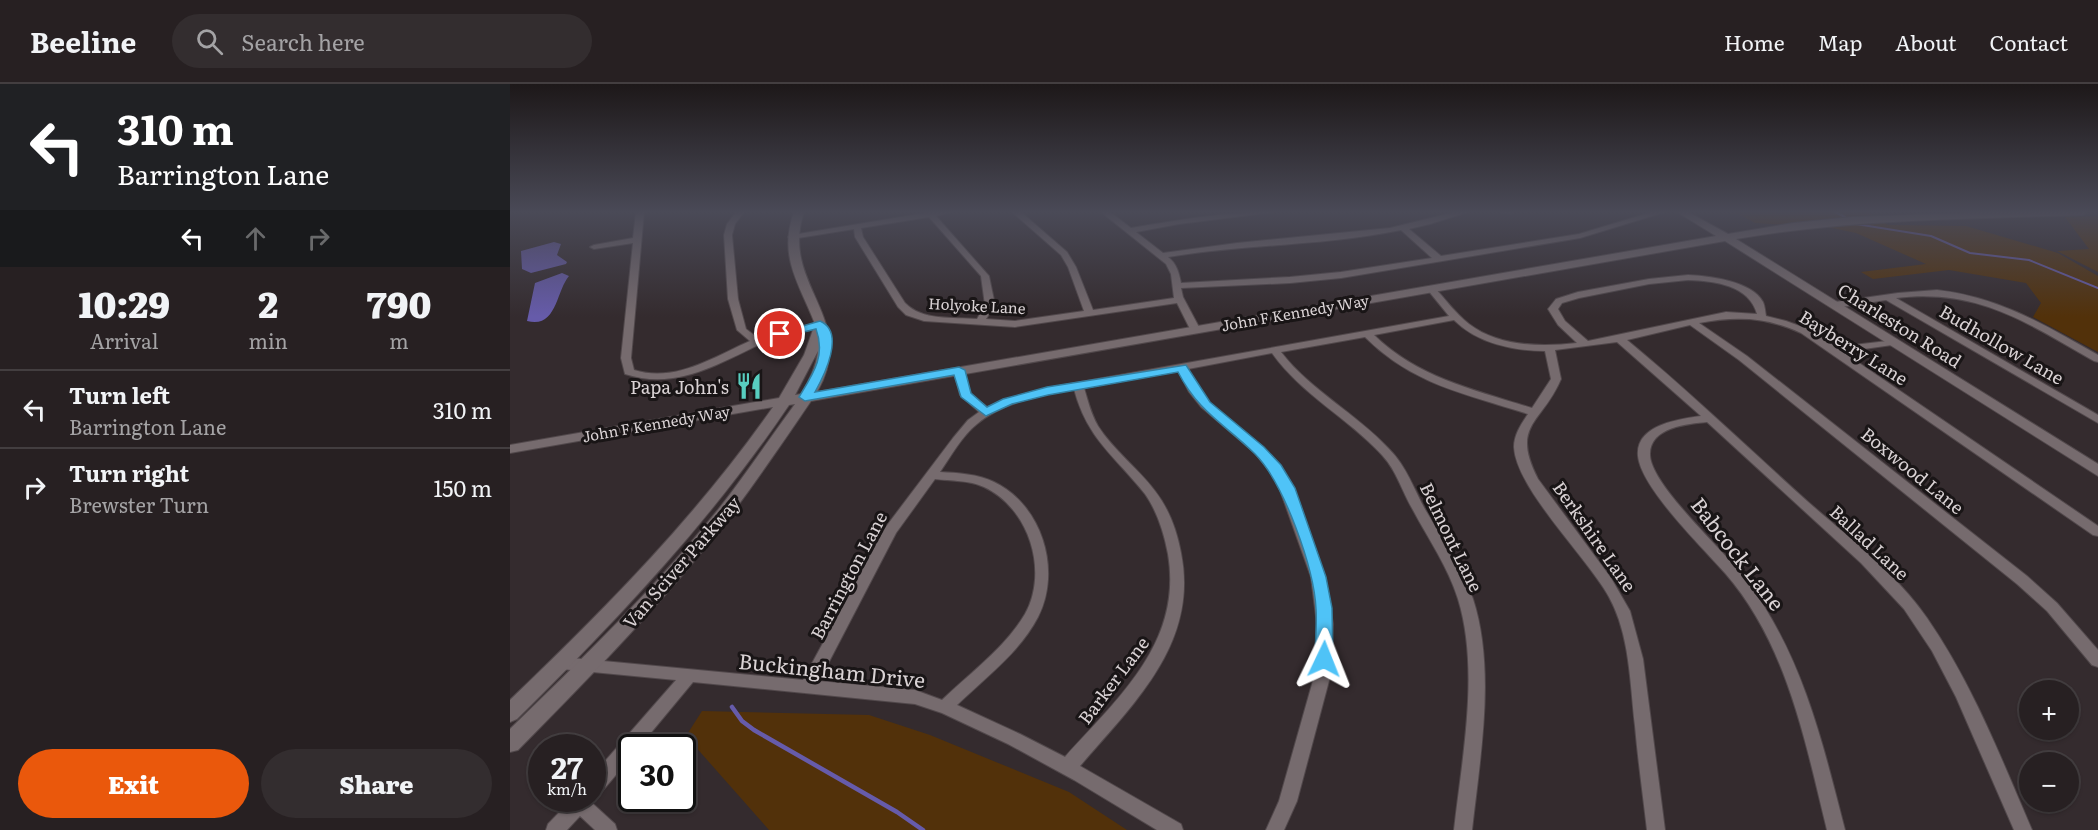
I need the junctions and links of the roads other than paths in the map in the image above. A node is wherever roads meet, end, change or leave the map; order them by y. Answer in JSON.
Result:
{"nodes":[{"id":1,"x":636,"y":247,"type":"edge"},
{"id":2,"x":729,"y":247,"type":"edge"},
{"id":3,"x":794,"y":247,"type":"edge"},
{"id":4,"x":865,"y":247,"type":"edge"},
{"id":5,"x":959,"y":247,"type":"edge"},
{"id":6,"x":1056,"y":247,"type":"edge"},
{"id":7,"x":1150,"y":247,"type":"edge"},
{"id":8,"x":1219,"y":247,"type":"edge"},
{"id":9,"x":1424,"y":247,"type":"edge"},
{"id":10,"x":1512,"y":247,"type":"edge"},
{"id":11,"x":1676,"y":247,"type":"edge"},
{"id":12,"x":1741,"y":247,"type":"edge"},
{"id":13,"x":1162,"y":256,"type":"junction"},
{"id":14,"x":1439,"y":259,"type":"junction"},
{"id":15,"x":1178,"y":286,"type":"junction"},
{"id":16,"x":1431,"y":289,"type":"junction"},
{"id":17,"x":1889,"y":298,"type":"junction"},
{"id":18,"x":1180,"y":300,"type":"junction"},
{"id":19,"x":1836,"y":305,"type":"junction"},
{"id":20,"x":1090,"y":314,"type":"junction"},
{"id":21,"x":1457,"y":317,"type":"junction"},
{"id":22,"x":1762,"y":317,"type":"junction"},
{"id":23,"x":1692,"y":322,"type":"junction"},
{"id":24,"x":979,"y":323,"type":"junction"},
{"id":25,"x":820,"y":325,"type":"junction"},
{"id":26,"x":1195,"y":329,"type":"junction"},
{"id":27,"x":1368,"y":333,"type":"junction"},
{"id":28,"x":1617,"y":337,"type":"junction"},
{"id":29,"x":758,"y":342,"type":"junction"},
{"id":30,"x":1892,"y":342,"type":"junction"},
{"id":31,"x":1585,"y":344,"type":"junction"},
{"id":32,"x":1549,"y":348,"type":"junction"},
{"id":33,"x":1275,"y":350,"type":"junction"},
{"id":34,"x":1833,"y":350,"type":"junction"},
{"id":35,"x":2098,"y":359,"type":"edge"},
{"id":36,"x":1182,"y":368,"type":"junction"},
{"id":37,"x":959,"y":370,"type":"junction"},
{"id":38,"x":1078,"y":386,"type":"junction"},
{"id":39,"x":805,"y":397,"type":"junction"},
{"id":40,"x":784,"y":401,"type":"junction"},
{"id":41,"x":986,"y":412,"type":"junction"},
{"id":42,"x":1535,"y":413,"type":"junction"},
{"id":43,"x":1709,"y":418,"type":"junction"},
{"id":44,"x":2098,"y":420,"type":"edge"},
{"id":45,"x":510,"y":449,"type":"edge"},
{"id":46,"x":2098,"y":471,"type":"edge"},
{"id":47,"x":931,"y":474,"type":"junction"},
{"id":48,"x":2098,"y":532,"type":"edge"},
{"id":49,"x":2098,"y":660,"type":"edge"},
{"id":50,"x":561,"y":663,"type":"junction"},
{"id":51,"x":586,"y":667,"type":"junction"},
{"id":52,"x":689,"y":676,"type":"junction"},
{"id":53,"x":807,"y":688,"type":"junction"},
{"id":54,"x":946,"y":706,"type":"junction"},
{"id":55,"x":510,"y":713,"type":"edge"},
{"id":56,"x":510,"y":743,"type":"edge"},
{"id":57,"x":1067,"y":768,"type":"junction"},
{"id":58,"x":606,"y":774,"type":"edge"},
{"id":59,"x":572,"y":812,"type":"edge"},
{"id":60,"x":596,"y":812,"type":"edge"},
{"id":61,"x":555,"y":830,"type":"edge"},
{"id":62,"x":608,"y":830,"type":"edge"},
{"id":63,"x":1174,"y":830,"type":"edge"},
{"id":64,"x":1275,"y":830,"type":"edge"},
{"id":65,"x":1463,"y":830,"type":"edge"},
{"id":66,"x":1656,"y":830,"type":"edge"},
{"id":67,"x":1836,"y":830,"type":"edge"},
{"id":68,"x":2023,"y":830,"type":"edge"}],
"edges":[{"from":1,"to":29,"type":"street"},
{"from":2,"to":29,"type":"street"},
{"from":3,"to":25,"type":"street","name":"Van Sciver Parkway"},
{"from":4,"to":24,"type":"street","name":"Holyoke Lane"},
{"from":5,"to":24,"type":"street"},
{"from":6,"to":20,"type":"street"},
{"from":7,"to":13,"type":"street"},
{"from":8,"to":13,"type":"street"},
{"from":9,"to":14,"type":"street"},
{"from":10,"to":14,"type":"street"},
{"from":11,"to":16,"type":"street","name":"John F Kennedy Way"},
{"from":12,"to":19,"type":"street","name":"Charleston Road"},
{"from":13,"to":15,"type":"street"},
{"from":14,"to":15,"type":"street"},
{"from":15,"to":18,"type":"street"},
{"from":16,"to":21,"type":"street","name":"Bayberry Lane"},
{"from":16,"to":26,"type":"street","name":"John F Kennedy Way"},
{"from":17,"to":19,"type":"street"},
{"from":17,"to":35,"type":"street"},
{"from":17,"to":44,"type":"street","name":"Budhollow Lane"},
{"from":18,"to":20,"type":"street","name":"Holyoke Lane"},
{"from":18,"to":26,"type":"street"},
{"from":19,"to":30,"type":"street","name":"Charleston Road"},
{"from":20,"to":24,"type":"street","name":"Holyoke Lane"},
{"from":21,"to":27,"type":"street","name":"Barrington Lane"},
{"from":21,"to":32,"type":"street","name":"Bayberry Lane"},
{"from":22,"to":23,"type":"street","name":"Bayberry Lane"},
{"from":22,"to":31,"type":"street"},
{"from":22,"to":34,"type":"street","name":"Bayberry Lane"},
{"from":23,"to":28,"type":"street","name":"Bayberry Lane"},
{"from":23,"to":49,"type":"street","name":"Boxwood Lane"},
{"from":25,"to":29,"type":"street"},
{"from":25,"to":39,"type":"street","name":"Van Sciver Parkway"},
{"from":25,"to":40,"type":"street","name":"Van Sciver Parkway"},
{"from":26,"to":37,"type":"street","name":"John F Kennedy Way"},
{"from":27,"to":33,"type":"street","name":"Barrington Lane"},
{"from":27,"to":42,"type":"street"},
{"from":28,"to":31,"type":"street","name":"Bayberry Lane"},
{"from":28,"to":43,"type":"street","name":"Ballad Lane"},
{"from":30,"to":34,"type":"street"},
{"from":30,"to":46,"type":"street","name":"Charleston Road"},
{"from":31,"to":32,"type":"street","name":"Bayberry Lane"},
{"from":32,"to":42,"type":"street","name":"Berkshire Lane"},
{"from":33,"to":36,"type":"street","name":"Barrington Lane"},
{"from":33,"to":65,"type":"street","name":"Belmont Lane"},
{"from":34,"to":48,"type":"street","name":"Bayberry Lane"},
{"from":36,"to":38,"type":"street","name":"Barrington Lane"},
{"from":36,"to":64,"type":"street"},
{"from":37,"to":39,"type":"street","name":"John F Kennedy Way"},
{"from":37,"to":41,"type":"street"},
{"from":38,"to":41,"type":"street","name":"Barrington Lane"},
{"from":38,"to":57,"type":"street","name":"Barker Lane"},
{"from":39,"to":40,"type":"street","name":"John F Kennedy Way"},
{"from":39,"to":51,"type":"street","name":"Van Sciver Parkway"},
{"from":40,"to":45,"type":"street","name":"John F Kennedy Way"},
{"from":40,"to":50,"type":"street","name":"Van Sciver Parkway"},
{"from":41,"to":47,"type":"street","name":"Barrington Lane"},
{"from":42,"to":66,"type":"street","name":"Berkshire Lane"},
{"from":43,"to":67,"type":"street","name":"Babcock Lane"},
{"from":43,"to":68,"type":"street","name":"Ballad Lane"},
{"from":47,"to":53,"type":"street","name":"Barrington Lane"},
{"from":47,"to":54,"type":"street"},
{"from":50,"to":51,"type":"street","name":"Buckingham Drive"},
{"from":50,"to":55,"type":"street","name":"Van Sciver Parkway"},
{"from":51,"to":52,"type":"street","name":"Buckingham Drive"},
{"from":51,"to":56,"type":"street","name":"Van Sciver Parkway"},
{"from":52,"to":53,"type":"street","name":"Buckingham Drive"},
{"from":52,"to":58,"type":"street"},
{"from":53,"to":54,"type":"street","name":"Buckingham Drive"},
{"from":54,"to":57,"type":"street","name":"Buckingham Drive"},
{"from":57,"to":63,"type":"street","name":"Buckingham Drive"},
{"from":59,"to":61,"type":"street"},
{"from":60,"to":62,"type":"street"}]}
